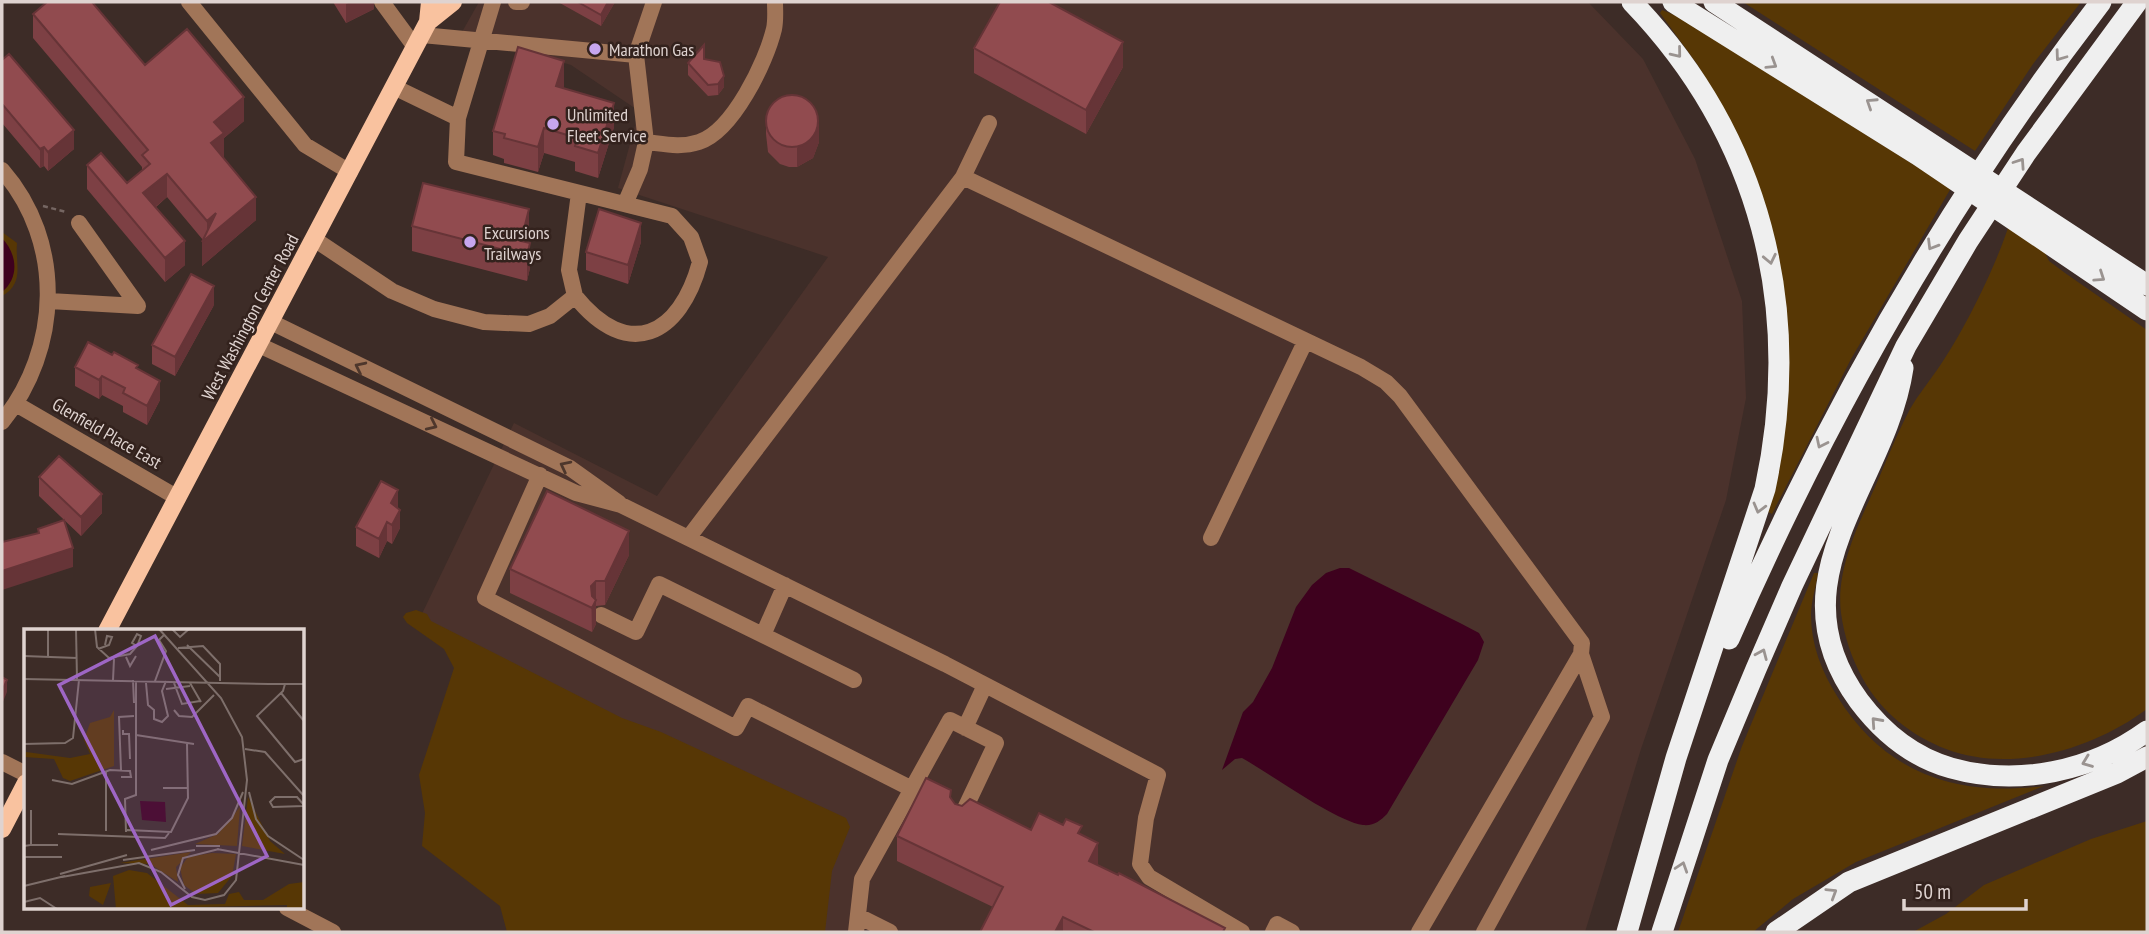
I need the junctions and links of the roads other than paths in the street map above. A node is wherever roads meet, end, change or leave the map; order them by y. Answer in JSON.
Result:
{"nodes":[{"id":1,"x":188,"y":2,"type":"edge"},
{"id":2,"x":382,"y":2,"type":"edge"},
{"id":3,"x":430,"y":2,"type":"edge"},
{"id":4,"x":453,"y":2,"type":"edge"},
{"id":5,"x":493,"y":2,"type":"edge"},
{"id":6,"x":516,"y":2,"type":"edge"},
{"id":7,"x":522,"y":2,"type":"edge"},
{"id":8,"x":654,"y":2,"type":"edge"},
{"id":9,"x":775,"y":2,"type":"edge"},
{"id":10,"x":1632,"y":2,"type":"edge"},
{"id":11,"x":1673,"y":2,"type":"edge"},
{"id":12,"x":1714,"y":2,"type":"edge"},
{"id":13,"x":2101,"y":2,"type":"edge"},
{"id":14,"x":2137,"y":2,"type":"edge"},
{"id":15,"x":422,"y":35,"type":"junction"},
{"id":16,"x":484,"y":38,"type":"junction"},
{"id":17,"x":636,"y":55,"type":"junction"},
{"id":18,"x":394,"y":87,"type":"junction"},
{"id":19,"x":458,"y":118,"type":"junction"},
{"id":20,"x":989,"y":123,"type":"dead end"},
{"id":21,"x":646,"y":142,"type":"junction"},
{"id":22,"x":1923,"y":147,"type":"junction"},
{"id":23,"x":350,"y":172,"type":"junction"},
{"id":24,"x":963,"y":177,"type":"junction"},
{"id":25,"x":4,"y":178,"type":"edge"},
{"id":26,"x":579,"y":193,"type":"junction"},
{"id":27,"x":625,"y":204,"type":"junction"},
{"id":28,"x":79,"y":223,"type":"road end"},
{"id":29,"x":2057,"y":236,"type":"junction"},
{"id":30,"x":314,"y":239,"type":"junction"},
{"id":31,"x":2147,"y":285,"type":"edge"},
{"id":32,"x":575,"y":296,"type":"junction"},
{"id":33,"x":49,"y":301,"type":"junction"},
{"id":34,"x":2147,"y":310,"type":"edge"},
{"id":35,"x":271,"y":322,"type":"junction"},
{"id":36,"x":1305,"y":342,"type":"junction"},
{"id":37,"x":259,"y":345,"type":"junction"},
{"id":38,"x":1906,"y":345,"type":"junction"},
{"id":39,"x":16,"y":404,"type":"junction"},
{"id":40,"x":2,"y":422,"type":"edge"},
{"id":41,"x":540,"y":475,"type":"junction"},
{"id":42,"x":178,"y":498,"type":"junction"},
{"id":43,"x":621,"y":505,"type":"junction"},
{"id":44,"x":690,"y":537,"type":"junction"},
{"id":45,"x":1211,"y":538,"type":"dead end"},
{"id":46,"x":786,"y":585,"type":"junction"},
{"id":47,"x":601,"y":615,"type":"dead end"},
{"id":48,"x":108,"y":629,"type":"edge"},
{"id":49,"x":763,"y":635,"type":"junction"},
{"id":50,"x":1581,"y":654,"type":"junction"},
{"id":51,"x":854,"y":680,"type":"dead end"},
{"id":52,"x":985,"y":685,"type":"junction"},
{"id":53,"x":965,"y":727,"type":"junction"},
{"id":54,"x":2147,"y":731,"type":"edge"},
{"id":55,"x":2147,"y":757,"type":"edge"},
{"id":56,"x":2,"y":762,"type":"edge"},
{"id":57,"x":24,"y":781,"type":"edge"},
{"id":58,"x":24,"y":787,"type":"edge"},
{"id":59,"x":912,"y":789,"type":"junction"},
{"id":60,"x":960,"y":820,"type":"edge"},
{"id":61,"x":2,"y":830,"type":"edge"},
{"id":62,"x":1657,"y":833,"type":"junction"},
{"id":63,"x":289,"y":909,"type":"edge"},
{"id":64,"x":857,"y":924,"type":"edge"},
{"id":65,"x":334,"y":932,"type":"edge"},
{"id":66,"x":890,"y":932,"type":"edge"},
{"id":67,"x":1241,"y":932,"type":"edge"},
{"id":68,"x":1273,"y":932,"type":"edge"},
{"id":69,"x":1292,"y":932,"type":"edge"},
{"id":70,"x":1419,"y":932,"type":"edge"},
{"id":71,"x":1484,"y":932,"type":"edge"},
{"id":72,"x":1628,"y":932,"type":"edge"},
{"id":73,"x":1662,"y":932,"type":"edge"},
{"id":74,"x":1776,"y":932,"type":"edge"}],
"edges":[{"from":1,"to":23,"type":"street"},
{"from":2,"to":15,"type":"street"},
{"from":3,"to":15,"type":"main road","name":"West Washington Center Road"},
{"from":4,"to":15,"type":"main road","name":"West Washington Center Road"},
{"from":5,"to":16,"type":"street"},
{"from":6,"to":7,"type":"street"},
{"from":8,"to":17,"type":"street"},
{"from":9,"to":21,"type":"street"},
{"from":10,"to":62,"type":"highway","one_way":true},
{"from":11,"to":22,"type":"highway","one_way":true},
{"from":22,"to":12,"type":"highway","one_way":true},
{"from":13,"to":62,"type":"highway","one_way":true},
{"from":38,"to":14,"type":"highway","one_way":true},
{"from":15,"to":16,"type":"street"},
{"from":15,"to":18,"type":"main road","name":"West Washington Center Road"},
{"from":16,"to":17,"type":"street"},
{"from":16,"to":19,"type":"street"},
{"from":17,"to":21,"type":"street"},
{"from":18,"to":19,"type":"street"},
{"from":18,"to":23,"type":"main road","name":"West Washington Center Road"},
{"from":19,"to":26,"type":"street"},
{"from":20,"to":24,"type":"street"},
{"from":21,"to":27,"type":"street"},
{"from":22,"to":29,"type":"highway"},
{"from":23,"to":30,"type":"main road","name":"West Washington Center Road"},
{"from":24,"to":36,"type":"street"},
{"from":24,"to":44,"type":"street"},
{"from":25,"to":33,"type":"street"},
{"from":26,"to":27,"type":"street"},
{"from":26,"to":32,"type":"street"},
{"from":27,"to":32,"type":"street"},
{"from":28,"to":33,"type":"street"},
{"from":29,"to":31,"type":"highway"},
{"from":29,"to":34,"type":"highway","one_way":true},
{"from":30,"to":32,"type":"street"},
{"from":30,"to":35,"type":"main road","name":"West Washington Center Road"},
{"from":33,"to":39,"type":"street"},
{"from":35,"to":37,"type":"main road","name":"West Washington Center Road"},
{"from":43,"to":35,"type":"street","one_way":true},
{"from":36,"to":45,"type":"street"},
{"from":36,"to":50,"type":"street"},
{"from":37,"to":41,"type":"street","one_way":true},
{"from":37,"to":42,"type":"main road","name":"West Washington Center Road"},
{"from":54,"to":38,"type":"highway","one_way":true},
{"from":73,"to":38,"type":"highway","one_way":true},
{"from":39,"to":40,"type":"street"},
{"from":39,"to":42,"type":"street","name":"Glenfield Place East"},
{"from":41,"to":43,"type":"street"},
{"from":41,"to":59,"type":"street"},
{"from":42,"to":48,"type":"main road","name":"West Washington Center Road"},
{"from":43,"to":44,"type":"street"},
{"from":44,"to":46,"type":"street"},
{"from":46,"to":49,"type":"street"},
{"from":46,"to":52,"type":"street"},
{"from":47,"to":49,"type":"street"},
{"from":49,"to":51,"type":"street"},
{"from":50,"to":70,"type":"street"},
{"from":50,"to":71,"type":"street"},
{"from":52,"to":53,"type":"street"},
{"from":52,"to":67,"type":"street"},
{"from":53,"to":59,"type":"street"},
{"from":53,"to":60,"type":"street"},
{"from":74,"to":55,"type":"highway","one_way":true},
{"from":56,"to":57,"type":"street"},
{"from":58,"to":61,"type":"main road"},
{"from":59,"to":64,"type":"street"},
{"from":62,"to":72,"type":"highway"},
{"from":63,"to":65,"type":"street"},
{"from":64,"to":66,"type":"street"},
{"from":68,"to":69,"type":"street"}]}
